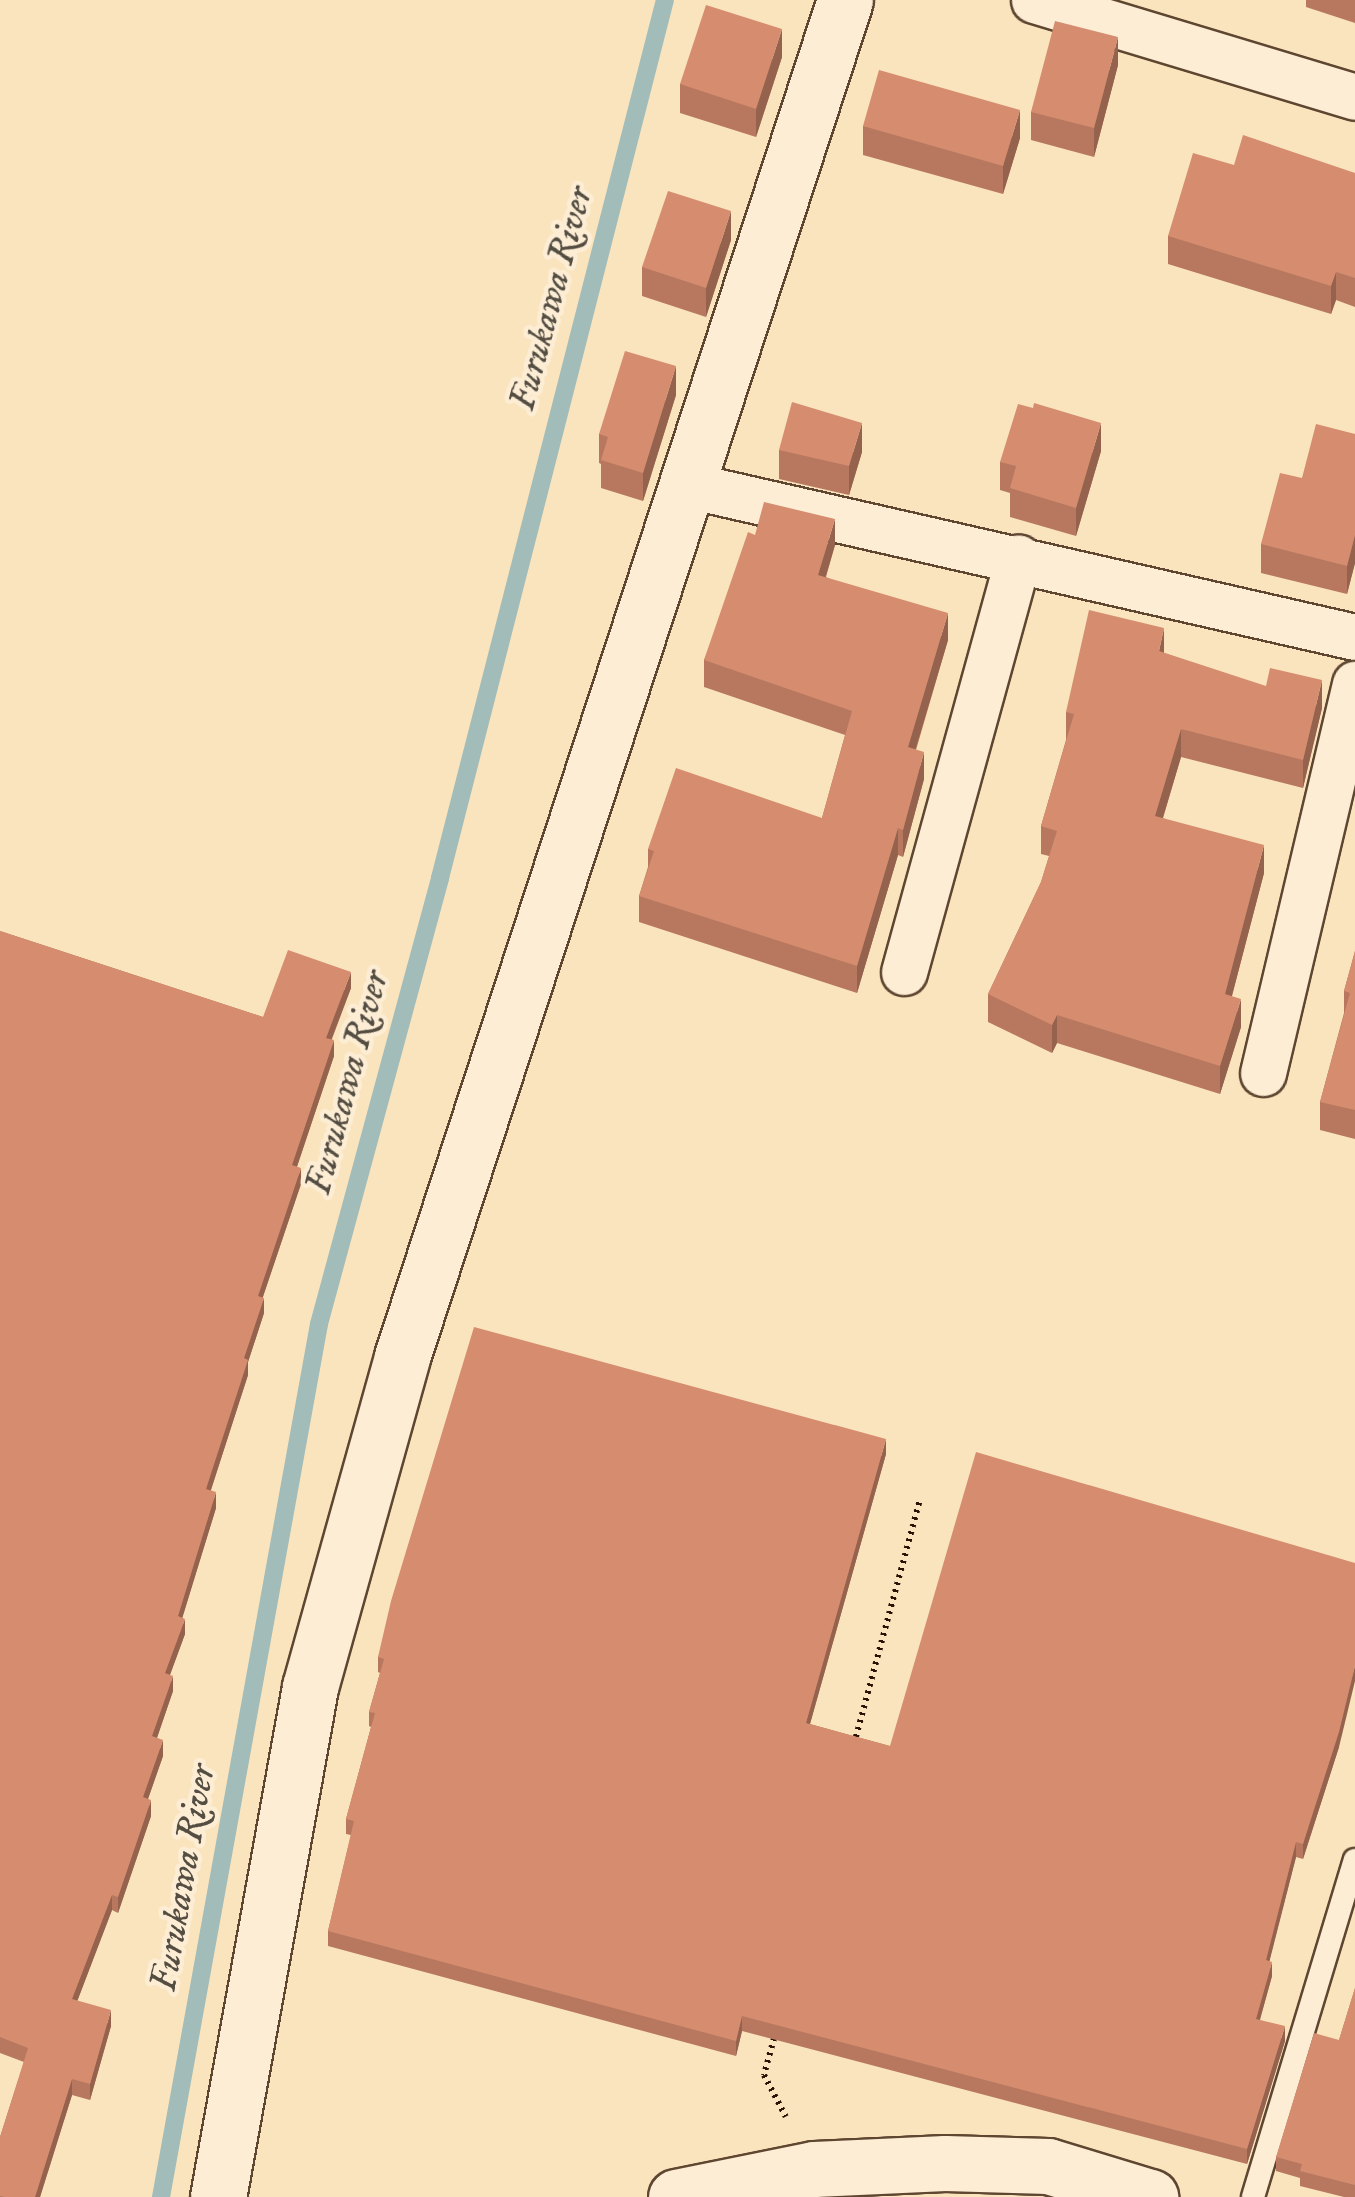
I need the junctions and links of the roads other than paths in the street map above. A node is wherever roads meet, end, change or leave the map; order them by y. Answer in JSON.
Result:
{"nodes":[{"id":1,"x":844,"y":0,"type":"edge"},
{"id":2,"x":1034,"y":0,"type":"edge"},
{"id":3,"x":1355,"y":97,"type":"edge"},
{"id":4,"x":688,"y":485,"type":"junction"},
{"id":5,"x":1018,"y":557,"type":"junction"},
{"id":6,"x":1355,"y":637,"type":"edge"},
{"id":7,"x":1355,"y":684,"type":"edge"},
{"id":8,"x":904,"y":972,"type":"dead end"},
{"id":9,"x":1263,"y":1073,"type":"dead end"},
{"id":10,"x":1355,"y":1860,"type":"edge"},
{"id":11,"x":999,"y":2181,"type":"edge"},
{"id":12,"x":218,"y":2197,"type":"edge"},
{"id":13,"x":676,"y":2197,"type":"edge"},
{"id":14,"x":1150,"y":2197,"type":"edge"},
{"id":15,"x":1253,"y":2197,"type":"edge"}],
"edges":[{"from":1,"to":4,"type":"street"},
{"from":2,"to":3,"type":"street"},
{"from":4,"to":5,"type":"street"},
{"from":4,"to":12,"type":"street"},
{"from":5,"to":6,"type":"street"},
{"from":5,"to":8,"type":"street"},
{"from":7,"to":9,"type":"street"},
{"from":10,"to":15,"type":"lane"},
{"from":11,"to":13,"type":"street"},
{"from":11,"to":14,"type":"street"}]}
